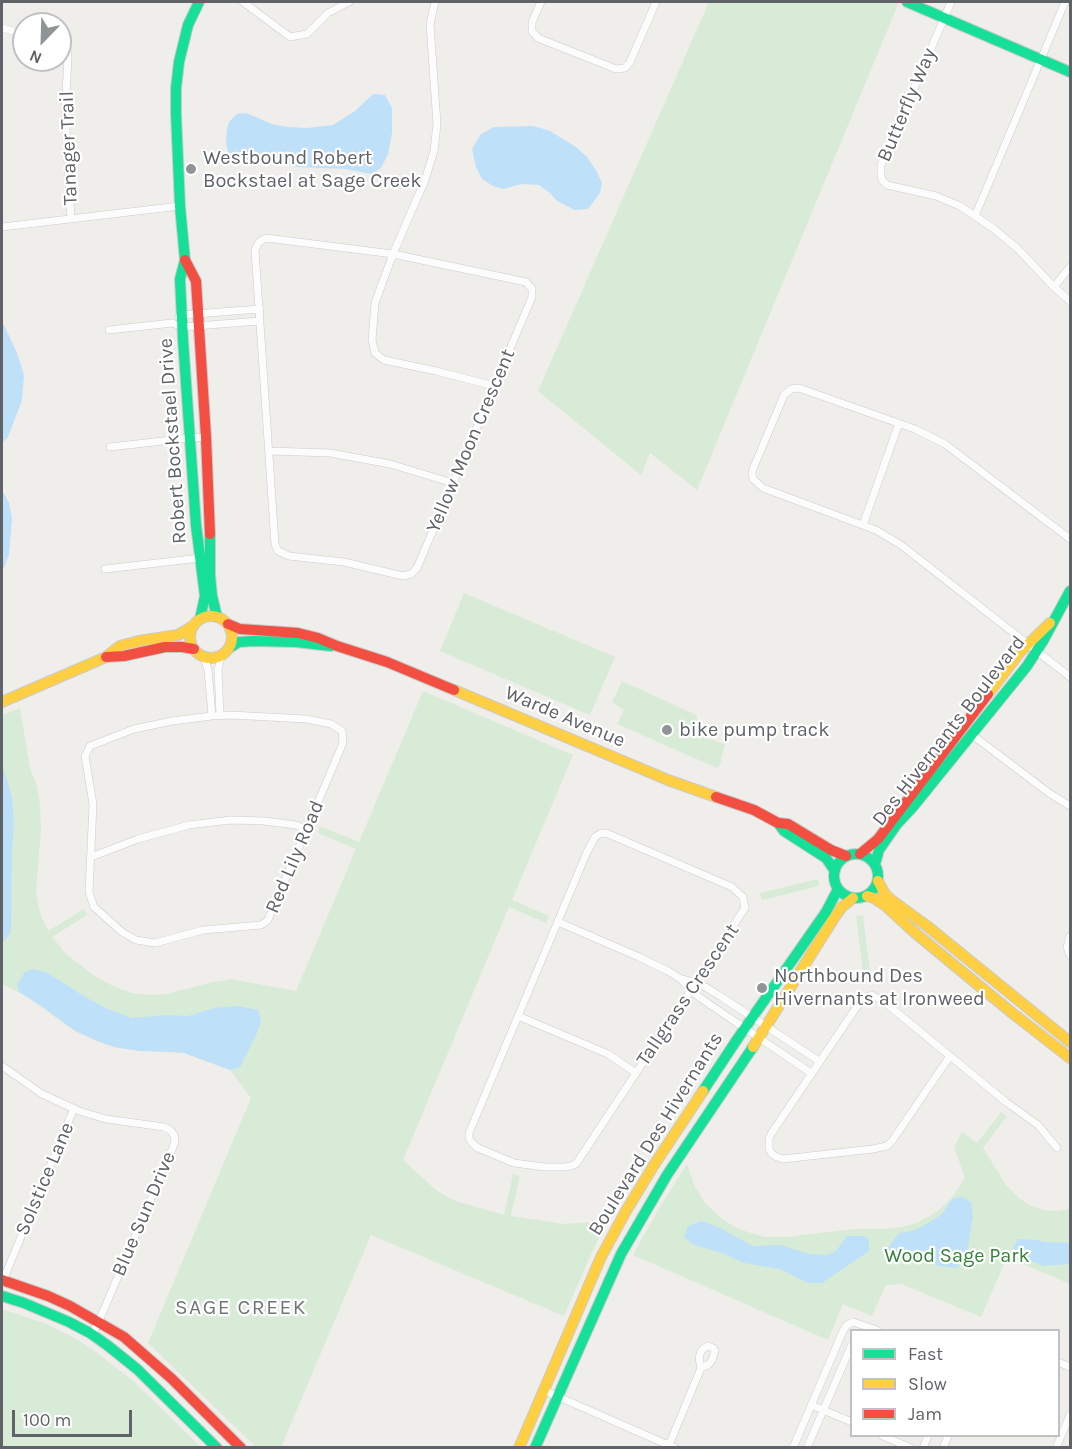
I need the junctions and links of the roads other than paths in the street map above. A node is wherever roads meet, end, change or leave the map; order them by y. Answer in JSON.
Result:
{"nodes":[{"id":1,"x":199,"y":2,"type":"edge"},
{"id":2,"x":243,"y":2,"type":"edge"},
{"id":3,"x":350,"y":2,"type":"edge"},
{"id":4,"x":435,"y":2,"type":"edge"},
{"id":5,"x":541,"y":2,"type":"edge"},
{"id":6,"x":656,"y":2,"type":"edge"},
{"id":7,"x":906,"y":2,"type":"edge"},
{"id":8,"x":951,"y":2,"type":"edge"},
{"id":9,"x":1065,"y":2,"type":"edge"},
{"id":10,"x":944,"y":17,"type":"junction"},
{"id":11,"x":1040,"y":59,"type":"junction"},
{"id":12,"x":67,"y":72,"type":"edge"},
{"id":13,"x":1071,"y":72,"type":"edge"},
{"id":14,"x":180,"y":206,"type":"junction"},
{"id":15,"x":975,"y":216,"type":"junction"},
{"id":16,"x":71,"y":219,"type":"junction"},
{"id":17,"x":2,"y":227,"type":"edge"},
{"id":18,"x":393,"y":254,"type":"junction"},
{"id":19,"x":185,"y":260,"type":"junction"},
{"id":20,"x":1071,"y":267,"type":"edge"},
{"id":21,"x":1054,"y":287,"type":"junction"},
{"id":22,"x":1071,"y":302,"type":"edge"},
{"id":23,"x":260,"y":309,"type":"junction"},
{"id":24,"x":198,"y":314,"type":"junction"},
{"id":25,"x":182,"y":315,"type":"junction"},
{"id":26,"x":260,"y":321,"type":"junction"},
{"id":27,"x":177,"y":325,"type":"junction"},
{"id":28,"x":198,"y":326,"type":"junction"},
{"id":29,"x":109,"y":330,"type":"dead end"},
{"id":30,"x":494,"y":386,"type":"junction"},
{"id":31,"x":899,"y":423,"type":"junction"},
{"id":32,"x":206,"y":437,"type":"junction"},
{"id":33,"x":189,"y":438,"type":"junction"},
{"id":34,"x":110,"y":447,"type":"dead end"},
{"id":35,"x":269,"y":451,"type":"junction"},
{"id":36,"x":453,"y":483,"type":"junction"},
{"id":37,"x":862,"y":525,"type":"junction"},
{"id":38,"x":1071,"y":539,"type":"edge"},
{"id":39,"x":201,"y":558,"type":"junction"},
{"id":40,"x":105,"y":569,"type":"dead end"},
{"id":41,"x":1071,"y":591,"type":"edge"},
{"id":42,"x":217,"y":617,"type":"junction"},
{"id":43,"x":1054,"y":619,"type":"junction"},
{"id":44,"x":196,"y":622,"type":"junction"},
{"id":45,"x":228,"y":624,"type":"junction"},
{"id":46,"x":1027,"y":644,"type":"junction"},
{"id":47,"x":337,"y":646,"type":"junction"},
{"id":48,"x":1036,"y":651,"type":"junction"},
{"id":49,"x":225,"y":652,"type":"junction"},
{"id":50,"x":198,"y":653,"type":"junction"},
{"id":51,"x":106,"y":657,"type":"junction"},
{"id":52,"x":1071,"y":677,"type":"edge"},
{"id":53,"x":2,"y":702,"type":"edge"},
{"id":54,"x":216,"y":716,"type":"junction"},
{"id":55,"x":972,"y":734,"type":"junction"},
{"id":56,"x":1071,"y":806,"type":"edge"},
{"id":57,"x":778,"y":823,"type":"junction"},
{"id":58,"x":307,"y":830,"type":"junction"},
{"id":59,"x":860,"y":854,"type":"junction"},
{"id":60,"x":846,"y":856,"type":"junction"},
{"id":61,"x":91,"y":857,"type":"junction"},
{"id":62,"x":875,"y":864,"type":"junction"},
{"id":63,"x":835,"y":871,"type":"junction"},
{"id":64,"x":878,"y":881,"type":"junction"},
{"id":65,"x":838,"y":889,"type":"junction"},
{"id":66,"x":867,"y":896,"type":"junction"},
{"id":67,"x":853,"y":898,"type":"junction"},
{"id":68,"x":558,"y":922,"type":"junction"},
{"id":69,"x":1071,"y":936,"type":"edge"},
{"id":70,"x":1071,"y":956,"type":"edge"},
{"id":71,"x":681,"y":979,"type":"junction"},
{"id":72,"x":696,"y":983,"type":"junction"},
{"id":73,"x":691,"y":990,"type":"junction"},
{"id":74,"x":518,"y":1016,"type":"junction"},
{"id":75,"x":752,"y":1017,"type":"junction"},
{"id":76,"x":766,"y":1027,"type":"junction"},
{"id":77,"x":745,"y":1029,"type":"junction"},
{"id":78,"x":758,"y":1038,"type":"junction"},
{"id":79,"x":1071,"y":1042,"type":"edge"},
{"id":80,"x":950,"y":1056,"type":"junction"},
{"id":81,"x":1071,"y":1058,"type":"edge"},
{"id":82,"x":819,"y":1061,"type":"junction"},
{"id":83,"x":2,"y":1066,"type":"edge"},
{"id":84,"x":636,"y":1073,"type":"junction"},
{"id":85,"x":811,"y":1073,"type":"junction"},
{"id":86,"x":74,"y":1108,"type":"junction"},
{"id":87,"x":1057,"y":1148,"type":"dead end"},
{"id":88,"x":2,"y":1281,"type":"edge"},
{"id":89,"x":2,"y":1296,"type":"edge"},
{"id":90,"x":99,"y":1321,"type":"junction"},
{"id":91,"x":859,"y":1327,"type":"edge"},
{"id":92,"x":92,"y":1334,"type":"junction"},
{"id":93,"x":850,"y":1349,"type":"edge"},
{"id":94,"x":701,"y":1368,"type":"dead end"},
{"id":95,"x":543,"y":1390,"type":"junction"},
{"id":96,"x":558,"y":1397,"type":"junction"},
{"id":97,"x":811,"y":1405,"type":"junction"},
{"id":98,"x":823,"y":1410,"type":"junction"},
{"id":99,"x":1071,"y":1415,"type":"edge"},
{"id":100,"x":850,"y":1421,"type":"edge"},
{"id":101,"x":885,"y":1437,"type":"edge"},
{"id":102,"x":672,"y":1446,"type":"edge"},
{"id":103,"x":217,"y":1448,"type":"edge"},
{"id":104,"x":241,"y":1448,"type":"edge"},
{"id":105,"x":519,"y":1448,"type":"edge"},
{"id":106,"x":536,"y":1448,"type":"edge"},
{"id":107,"x":793,"y":1448,"type":"edge"},
{"id":108,"x":807,"y":1448,"type":"edge"},
{"id":109,"x":911,"y":1448,"type":"edge"},
{"id":110,"x":1056,"y":1448,"type":"edge"}],
"edges":[{"from":1,"to":14,"type":"street","name":"Robert Bockstael Drive"},
{"from":2,"to":3,"type":"street"},
{"from":4,"to":18,"type":"street"},
{"from":5,"to":6,"type":"street"},
{"from":7,"to":10,"type":"street"},
{"from":8,"to":10,"type":"street"},
{"from":9,"to":11,"type":"street"},
{"from":10,"to":11,"type":"street"},
{"from":10,"to":15,"type":"street","name":"Butterfly Way"},
{"from":11,"to":13,"type":"street"},
{"from":11,"to":15,"type":"street"},
{"from":12,"to":16,"type":"street","name":"Tanager Trail"},
{"from":14,"to":16,"type":"street"},
{"from":14,"to":19,"type":"street","name":"Robert Bockstael Drive"},
{"from":15,"to":21,"type":"street","name":"Butterfly Way"},
{"from":16,"to":17,"type":"street"},
{"from":18,"to":23,"type":"street","name":"Yellow Moon Crescent"},
{"from":18,"to":30,"type":"street"},
{"from":18,"to":30,"type":"street","name":"Yellow Moon Crescent"},
{"from":19,"to":24,"type":"street","name":"Robert Bockstael Drive"},
{"from":19,"to":25,"type":"street","name":"Robert Bockstael Drive"},
{"from":20,"to":21,"type":"street"},
{"from":21,"to":22,"type":"street","name":"Butterfly Way"},
{"from":23,"to":24,"type":"street"},
{"from":23,"to":26,"type":"street","name":"Yellow Moon Crescent"},
{"from":24,"to":25,"type":"street"},
{"from":24,"to":28,"type":"street","name":"Robert Bockstael Drive"},
{"from":25,"to":27,"type":"street","name":"Robert Bockstael Drive"},
{"from":26,"to":28,"type":"street"},
{"from":26,"to":35,"type":"street","name":"Yellow Moon Crescent"},
{"from":27,"to":28,"type":"street"},
{"from":27,"to":29,"type":"street"},
{"from":27,"to":33,"type":"street","name":"Robert Bockstael Drive"},
{"from":28,"to":32,"type":"street","name":"Robert Bockstael Drive"},
{"from":30,"to":36,"type":"street","name":"Yellow Moon Crescent"},
{"from":31,"to":37,"type":"street"},
{"from":31,"to":37,"type":"street"},
{"from":31,"to":38,"type":"street"},
{"from":32,"to":33,"type":"street"},
{"from":32,"to":42,"type":"street","name":"Robert Bockstael Drive"},
{"from":33,"to":34,"type":"street"},
{"from":33,"to":39,"type":"street","name":"Robert Bockstael Drive"},
{"from":35,"to":36,"type":"street"},
{"from":35,"to":36,"type":"street","name":"Yellow Moon Crescent"},
{"from":37,"to":46,"type":"street"},
{"from":39,"to":40,"type":"street"},
{"from":39,"to":44,"type":"street","name":"Robert Bockstael Drive"},
{"from":41,"to":43,"type":"street","name":"Des Hivernants Boulevard"},
{"from":42,"to":44,"type":"street"},
{"from":42,"to":45,"type":"street"},
{"from":43,"to":46,"type":"street","name":"Des Hivernants Boulevard"},
{"from":43,"to":48,"type":"street","name":"Des Hivernants Boulevard"},
{"from":44,"to":50,"type":"street"},
{"from":44,"to":51,"type":"street"},
{"from":45,"to":47,"type":"street","name":"Warde Avenue"},
{"from":45,"to":49,"type":"street"},
{"from":46,"to":48,"type":"street"},
{"from":46,"to":59,"type":"street","name":"Des Hivernants Boulevard"},
{"from":47,"to":49,"type":"street","name":"Warde Avenue"},
{"from":47,"to":57,"type":"street","name":"Warde Avenue"},
{"from":48,"to":52,"type":"street"},
{"from":48,"to":55,"type":"street","name":"Des Hivernants Boulevard"},
{"from":49,"to":50,"type":"street"},
{"from":49,"to":54,"type":"street"},
{"from":50,"to":51,"type":"street"},
{"from":50,"to":54,"type":"street"},
{"from":51,"to":53,"type":"street"},
{"from":54,"to":58,"type":"street","name":"Red Lily Road"},
{"from":54,"to":61,"type":"street","name":"Red Lily Road"},
{"from":55,"to":56,"type":"street"},
{"from":55,"to":62,"type":"street","name":"Des Hivernants Boulevard"},
{"from":57,"to":60,"type":"street","name":"Warde Avenue"},
{"from":57,"to":63,"type":"street","name":"Warde Avenue"},
{"from":58,"to":61,"type":"street"},
{"from":58,"to":61,"type":"street","name":"Red Lily Road"},
{"from":59,"to":60,"type":"street"},
{"from":59,"to":62,"type":"street"},
{"from":60,"to":63,"type":"street"},
{"from":62,"to":64,"type":"street"},
{"from":63,"to":65,"type":"street"},
{"from":64,"to":66,"type":"street"},
{"from":64,"to":79,"type":"street"},
{"from":65,"to":67,"type":"street"},
{"from":65,"to":75,"type":"street","name":"Boulevard Des Hivernants"},
{"from":66,"to":67,"type":"street"},
{"from":66,"to":81,"type":"street"},
{"from":67,"to":76,"type":"street","name":"Boulevard Des Hivernants"},
{"from":68,"to":71,"type":"street"},
{"from":68,"to":72,"type":"street","name":"Tallgrass Crescent"},
{"from":68,"to":74,"type":"street","name":"Tallgrass Crescent"},
{"from":69,"to":70,"type":"street"},
{"from":71,"to":72,"type":"street"},
{"from":71,"to":73,"type":"street"},
{"from":72,"to":73,"type":"street","name":"Tallgrass Crescent"},
{"from":72,"to":75,"type":"street"},
{"from":73,"to":77,"type":"street"},
{"from":73,"to":84,"type":"street","name":"Tallgrass Crescent"},
{"from":74,"to":84,"type":"street"},
{"from":74,"to":84,"type":"street","name":"Tallgrass Crescent"},
{"from":75,"to":76,"type":"street"},
{"from":75,"to":77,"type":"street","name":"Boulevard Des Hivernants"},
{"from":76,"to":78,"type":"street","name":"Boulevard Des Hivernants"},
{"from":76,"to":82,"type":"street"},
{"from":77,"to":78,"type":"street"},
{"from":77,"to":95,"type":"street","name":"Boulevard Des Hivernants"},
{"from":78,"to":85,"type":"street"},
{"from":78,"to":96,"type":"street","name":"Boulevard Des Hivernants"},
{"from":80,"to":82,"type":"street"},
{"from":80,"to":85,"type":"street"},
{"from":80,"to":87,"type":"street"},
{"from":82,"to":85,"type":"street"},
{"from":83,"to":86,"type":"street","name":"Blue Sun Drive"},
{"from":86,"to":88,"type":"street","name":"Solstice Lane"},
{"from":86,"to":90,"type":"street","name":"Blue Sun Drive"},
{"from":88,"to":90,"type":"street"},
{"from":89,"to":92,"type":"street"},
{"from":90,"to":92,"type":"street","name":"Blue Sun Drive"},
{"from":90,"to":104,"type":"street"},
{"from":91,"to":97,"type":"street"},
{"from":92,"to":103,"type":"street"},
{"from":93,"to":98,"type":"street"},
{"from":94,"to":102,"type":"street"},
{"from":95,"to":96,"type":"street"},
{"from":95,"to":105,"type":"street","name":"Boulevard Des Hivernants"},
{"from":96,"to":102,"type":"street"},
{"from":96,"to":106,"type":"street","name":"Boulevard Des Hivernants"},
{"from":97,"to":98,"type":"street"},
{"from":97,"to":107,"type":"street"},
{"from":98,"to":100,"type":"street"},
{"from":98,"to":108,"type":"street"},
{"from":99,"to":110,"type":"street"},
{"from":101,"to":109,"type":"street"}]}
